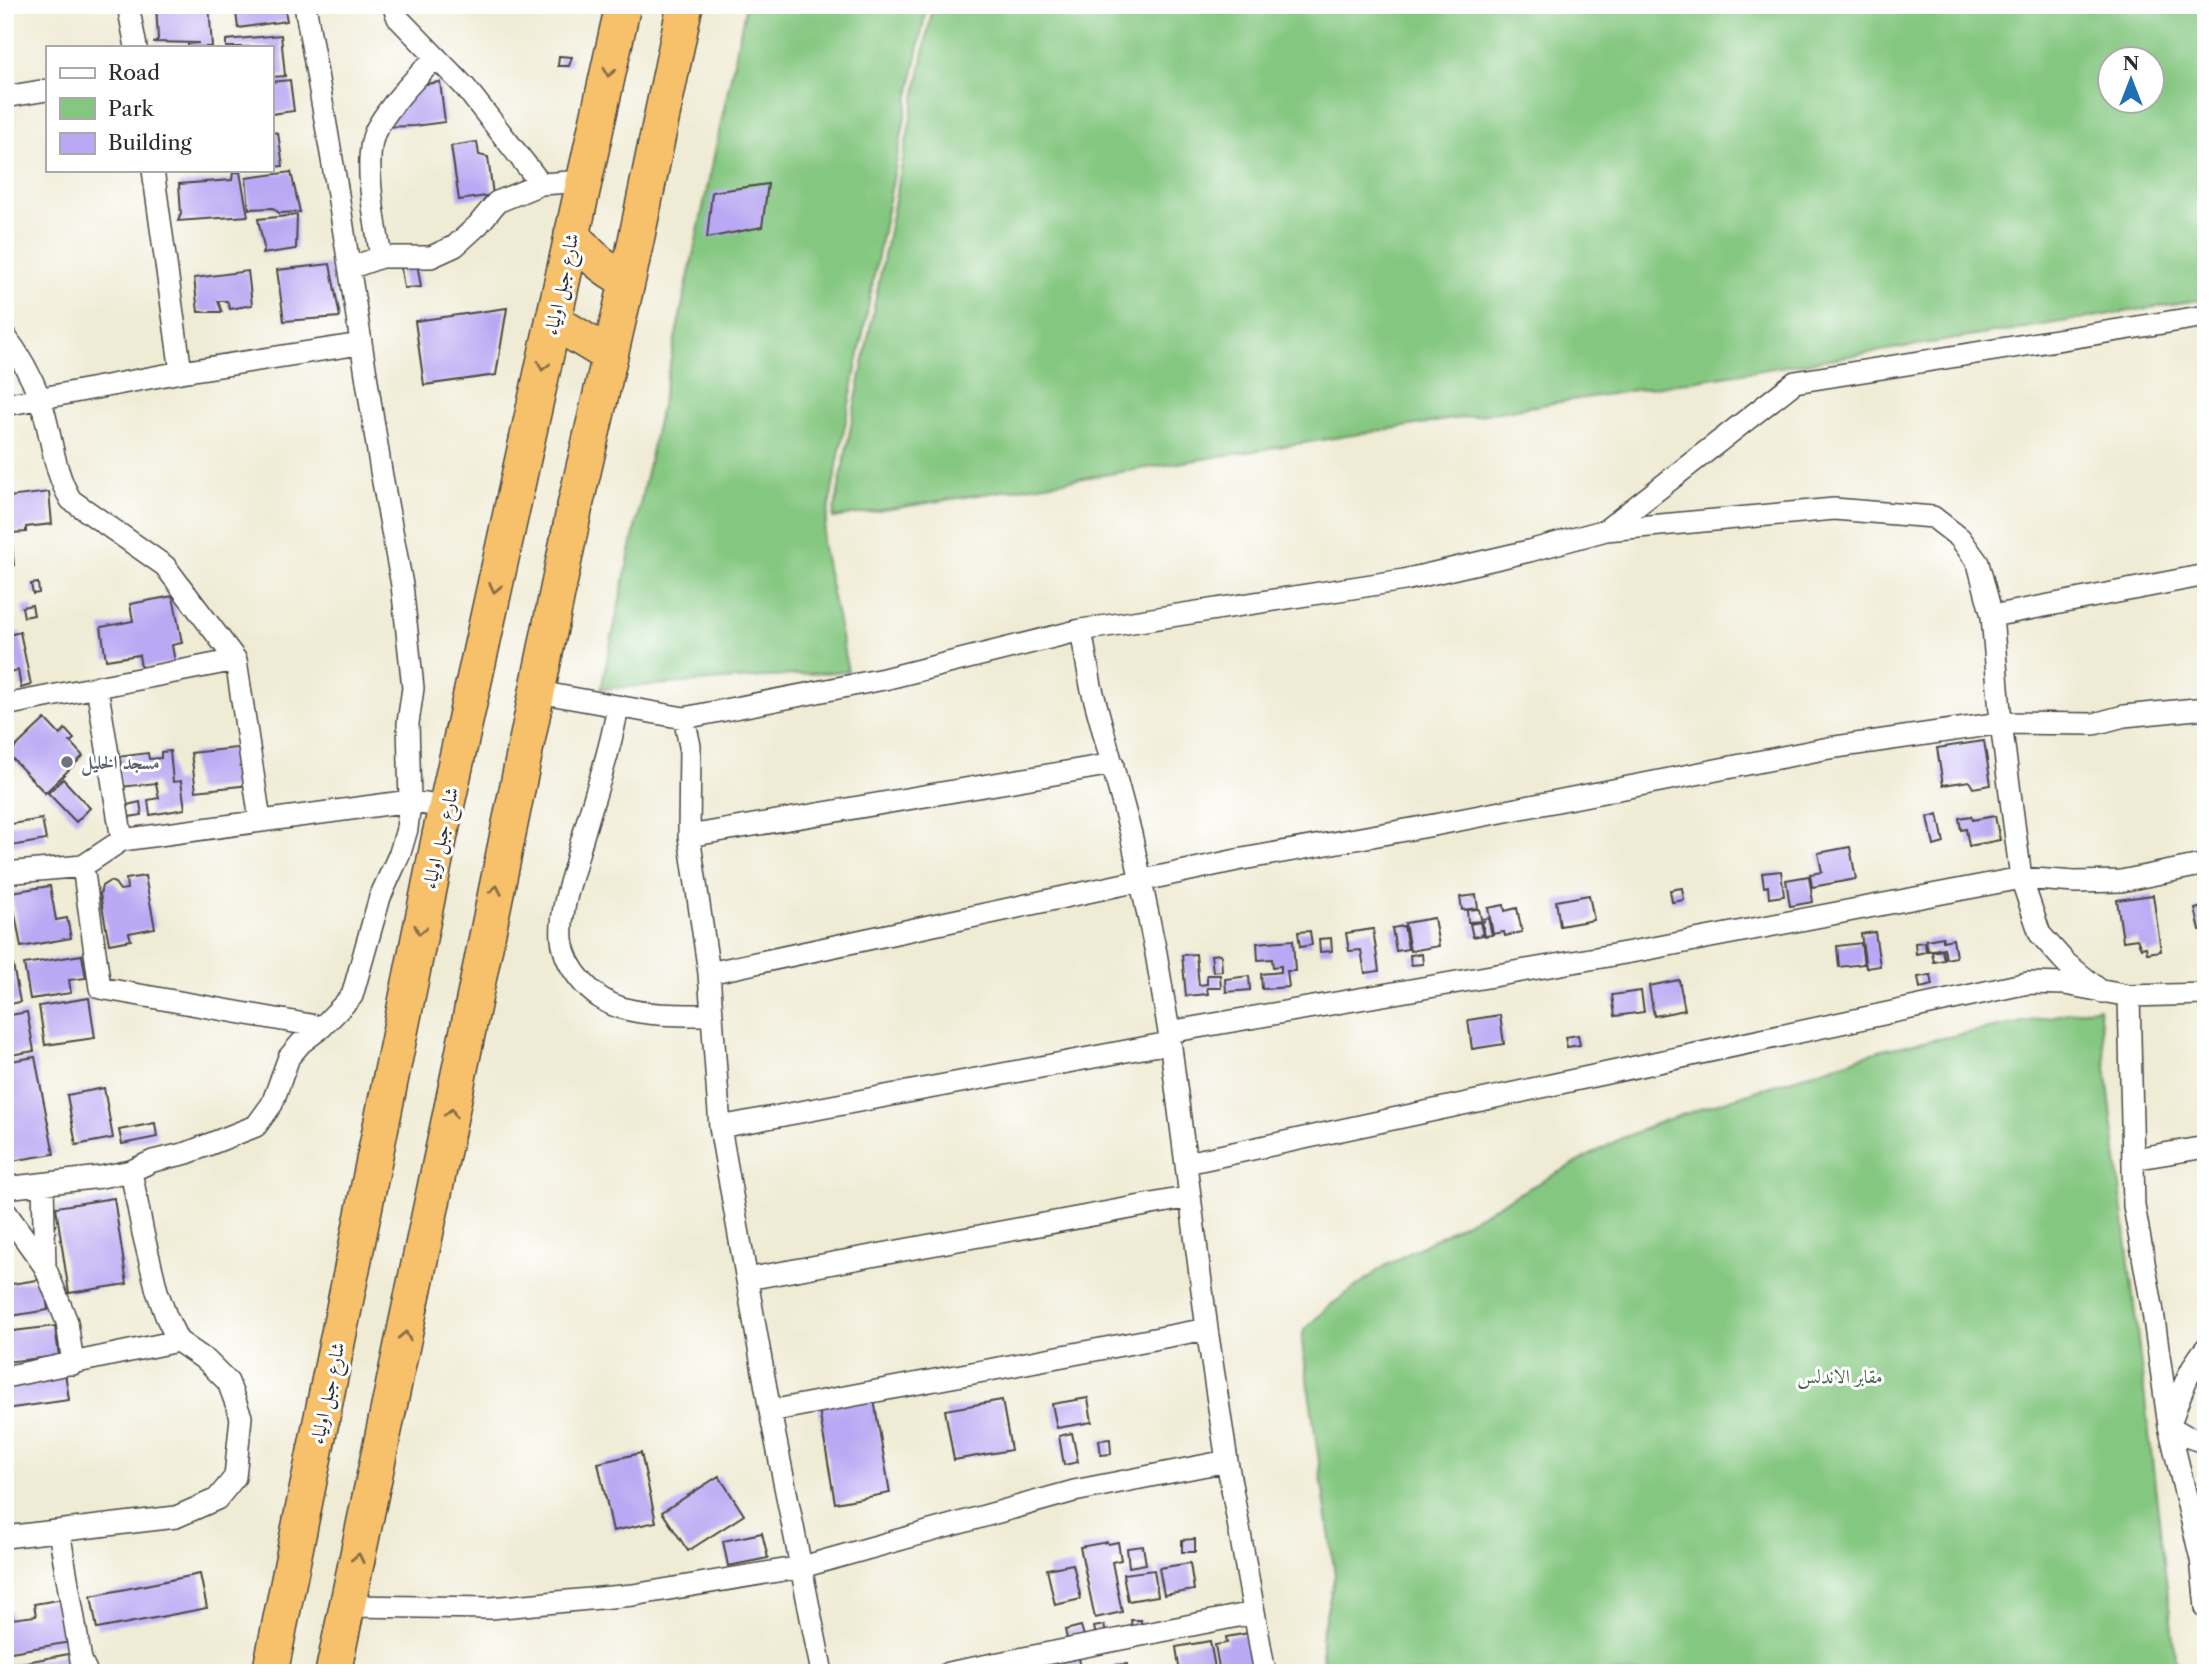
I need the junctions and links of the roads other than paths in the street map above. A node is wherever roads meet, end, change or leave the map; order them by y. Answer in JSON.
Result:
{"nodes":[{"id":1,"x":128,"y":5,"type":"edge"},
{"id":2,"x":305,"y":5,"type":"edge"},
{"id":3,"x":393,"y":5,"type":"edge"},
{"id":4,"x":623,"y":5,"type":"edge"},
{"id":5,"x":685,"y":5,"type":"edge"},
{"id":6,"x":136,"y":46,"type":"edge"},
{"id":7,"x":436,"y":57,"type":"junction"},
{"id":8,"x":46,"y":90,"type":"edge"},
{"id":9,"x":5,"y":97,"type":"edge"},
{"id":10,"x":153,"y":172,"type":"edge"},
{"id":11,"x":585,"y":181,"type":"junction"},
{"id":12,"x":541,"y":184,"type":"junction"},
{"id":13,"x":572,"y":234,"type":"junction"},
{"id":14,"x":381,"y":257,"type":"junction"},
{"id":15,"x":350,"y":268,"type":"junction"},
{"id":16,"x":627,"y":281,"type":"junction"},
{"id":17,"x":2206,"y":316,"type":"edge"},
{"id":18,"x":553,"y":321,"type":"junction"},
{"id":19,"x":5,"y":336,"type":"edge"},
{"id":20,"x":360,"y":344,"type":"junction"},
{"id":21,"x":608,"y":355,"type":"junction"},
{"id":22,"x":181,"y":372,"type":"junction"},
{"id":23,"x":40,"y":399,"type":"junction"},
{"id":24,"x":5,"y":405,"type":"edge"},
{"id":25,"x":1606,"y":530,"type":"junction"},
{"id":26,"x":2206,"y":575,"type":"edge"},
{"id":27,"x":1992,"y":617,"type":"junction"},
{"id":28,"x":1081,"y":630,"type":"junction"},
{"id":29,"x":236,"y":660,"type":"junction"},
{"id":30,"x":97,"y":687,"type":"junction"},
{"id":31,"x":538,"y":692,"type":"junction"},
{"id":32,"x":5,"y":705,"type":"edge"},
{"id":33,"x":618,"y":706,"type":"junction"},
{"id":34,"x":2206,"y":708,"type":"edge"},
{"id":35,"x":684,"y":718,"type":"junction"},
{"id":36,"x":2001,"y":723,"type":"junction"},
{"id":37,"x":1113,"y":764,"type":"junction"},
{"id":38,"x":410,"y":801,"type":"junction"},
{"id":39,"x":447,"y":808,"type":"junction"},
{"id":40,"x":260,"y":820,"type":"junction"},
{"id":41,"x":688,"y":836,"type":"junction"},
{"id":42,"x":122,"y":840,"type":"junction"},
{"id":43,"x":2206,"y":864,"type":"edge"},
{"id":44,"x":83,"y":866,"type":"junction"},
{"id":45,"x":5,"y":873,"type":"edge"},
{"id":46,"x":2021,"y":878,"type":"junction"},
{"id":47,"x":1142,"y":880,"type":"junction"},
{"id":48,"x":709,"y":973,"type":"junction"},
{"id":49,"x":2102,"y":992,"type":"junction"},
{"id":50,"x":2206,"y":994,"type":"edge"},
{"id":51,"x":2129,"y":996,"type":"junction"},
{"id":52,"x":712,"y":1015,"type":"junction"},
{"id":53,"x":322,"y":1027,"type":"junction"},
{"id":54,"x":1169,"y":1038,"type":"junction"},
{"id":55,"x":720,"y":1127,"type":"junction"},
{"id":56,"x":2206,"y":1147,"type":"edge"},
{"id":57,"x":2133,"y":1159,"type":"junction"},
{"id":58,"x":1187,"y":1163,"type":"junction"},
{"id":59,"x":131,"y":1171,"type":"junction"},
{"id":60,"x":43,"y":1184,"type":"junction"},
{"id":61,"x":5,"y":1188,"type":"edge"},
{"id":62,"x":1190,"y":1197,"type":"junction"},
{"id":63,"x":5,"y":1211,"type":"edge"},
{"id":64,"x":45,"y":1267,"type":"junction"},
{"id":65,"x":747,"y":1279,"type":"junction"},
{"id":66,"x":1207,"y":1329,"type":"junction"},
{"id":67,"x":178,"y":1341,"type":"junction"},
{"id":68,"x":2206,"y":1348,"type":"edge"},
{"id":69,"x":73,"y":1364,"type":"junction"},
{"id":70,"x":5,"y":1377,"type":"edge"},
{"id":71,"x":771,"y":1411,"type":"junction"},
{"id":72,"x":2169,"y":1426,"type":"junction"},
{"id":73,"x":2206,"y":1443,"type":"edge"},
{"id":74,"x":1227,"y":1461,"type":"junction"},
{"id":75,"x":59,"y":1531,"type":"junction"},
{"id":76,"x":5,"y":1537,"type":"edge"},
{"id":77,"x":802,"y":1567,"type":"junction"},
{"id":78,"x":348,"y":1606,"type":"junction"},
{"id":79,"x":2206,"y":1608,"type":"edge"},
{"id":80,"x":1253,"y":1613,"type":"junction"},
{"id":81,"x":87,"y":1673,"type":"edge"},
{"id":82,"x":270,"y":1673,"type":"edge"},
{"id":83,"x":333,"y":1673,"type":"edge"},
{"id":84,"x":822,"y":1673,"type":"edge"},
{"id":85,"x":948,"y":1673,"type":"edge"},
{"id":86,"x":1265,"y":1673,"type":"edge"}],
"edges":[{"from":1,"to":6,"type":"street"},
{"from":2,"to":15,"type":"street"},
{"from":3,"to":7,"type":"street"},
{"from":4,"to":11,"type":"highway","name":"شارع جبل اولياء","one_way":true},
{"from":5,"to":16,"type":"highway"},
{"from":7,"to":12,"type":"street"},
{"from":7,"to":14,"type":"street"},
{"from":8,"to":9,"type":"street"},
{"from":10,"to":22,"type":"street"},
{"from":11,"to":12,"type":"street"},
{"from":11,"to":13,"type":"highway","name":"شارع جبل اولياء"},
{"from":12,"to":14,"type":"street"},
{"from":13,"to":16,"type":"highway"},
{"from":13,"to":18,"type":"highway","name":"شارع جبل اولياء"},
{"from":14,"to":15,"type":"street"},
{"from":15,"to":20,"type":"street"},
{"from":16,"to":21,"type":"highway"},
{"from":17,"to":25,"type":"street"},
{"from":18,"to":21,"type":"highway"},
{"from":18,"to":39,"type":"highway","name":"شارع جبل اولياء","one_way":true},
{"from":19,"to":23,"type":"street"},
{"from":20,"to":22,"type":"street"},
{"from":20,"to":38,"type":"street"},
{"from":21,"to":31,"type":"highway"},
{"from":22,"to":23,"type":"street"},
{"from":23,"to":24,"type":"street"},
{"from":23,"to":29,"type":"street"},
{"from":25,"to":27,"type":"street"},
{"from":25,"to":28,"type":"street"},
{"from":26,"to":27,"type":"street"},
{"from":27,"to":36,"type":"street"},
{"from":28,"to":35,"type":"street"},
{"from":28,"to":37,"type":"street"},
{"from":29,"to":30,"type":"street"},
{"from":29,"to":40,"type":"street"},
{"from":30,"to":32,"type":"street"},
{"from":30,"to":42,"type":"street"},
{"from":31,"to":33,"type":"street"},
{"from":78,"to":31,"type":"highway","one_way":true},
{"from":33,"to":35,"type":"street"},
{"from":33,"to":52,"type":"street"},
{"from":34,"to":36,"type":"street"},
{"from":35,"to":41,"type":"street"},
{"from":36,"to":46,"type":"street"},
{"from":36,"to":47,"type":"street"},
{"from":37,"to":41,"type":"street"},
{"from":37,"to":47,"type":"street"},
{"from":38,"to":39,"type":"street"},
{"from":38,"to":40,"type":"street"},
{"from":38,"to":53,"type":"street"},
{"from":39,"to":82,"type":"highway","name":"شارع جبل اولياء","one_way":true},
{"from":40,"to":42,"type":"street"},
{"from":41,"to":48,"type":"street"},
{"from":42,"to":44,"type":"street"},
{"from":43,"to":46,"type":"street"},
{"from":44,"to":45,"type":"street"},
{"from":44,"to":53,"type":"street"},
{"from":46,"to":49,"type":"street"},
{"from":46,"to":54,"type":"street"},
{"from":47,"to":48,"type":"street"},
{"from":47,"to":54,"type":"street"},
{"from":48,"to":52,"type":"street"},
{"from":49,"to":51,"type":"street"},
{"from":49,"to":58,"type":"street"},
{"from":50,"to":51,"type":"street"},
{"from":51,"to":57,"type":"street"},
{"from":52,"to":55,"type":"street"},
{"from":53,"to":59,"type":"street"},
{"from":54,"to":55,"type":"street"},
{"from":54,"to":58,"type":"street"},
{"from":55,"to":65,"type":"street"},
{"from":56,"to":57,"type":"street"},
{"from":57,"to":72,"type":"street"},
{"from":58,"to":62,"type":"street"},
{"from":59,"to":60,"type":"street"},
{"from":59,"to":67,"type":"street"},
{"from":60,"to":61,"type":"street"},
{"from":60,"to":64,"type":"street"},
{"from":62,"to":65,"type":"street"},
{"from":62,"to":66,"type":"street"},
{"from":63,"to":64,"type":"street"},
{"from":64,"to":69,"type":"street"},
{"from":65,"to":71,"type":"street"},
{"from":66,"to":71,"type":"street"},
{"from":66,"to":74,"type":"street"},
{"from":67,"to":69,"type":"street"},
{"from":67,"to":75,"type":"street"},
{"from":68,"to":72,"type":"street"},
{"from":69,"to":70,"type":"street"},
{"from":71,"to":77,"type":"street"},
{"from":72,"to":73,"type":"street"},
{"from":72,"to":79,"type":"street"},
{"from":74,"to":77,"type":"street"},
{"from":74,"to":80,"type":"street"},
{"from":75,"to":76,"type":"street"},
{"from":75,"to":81,"type":"street"},
{"from":77,"to":78,"type":"street"},
{"from":77,"to":84,"type":"street"},
{"from":78,"to":83,"type":"highway"},
{"from":80,"to":85,"type":"street"},
{"from":80,"to":86,"type":"street"}]}
